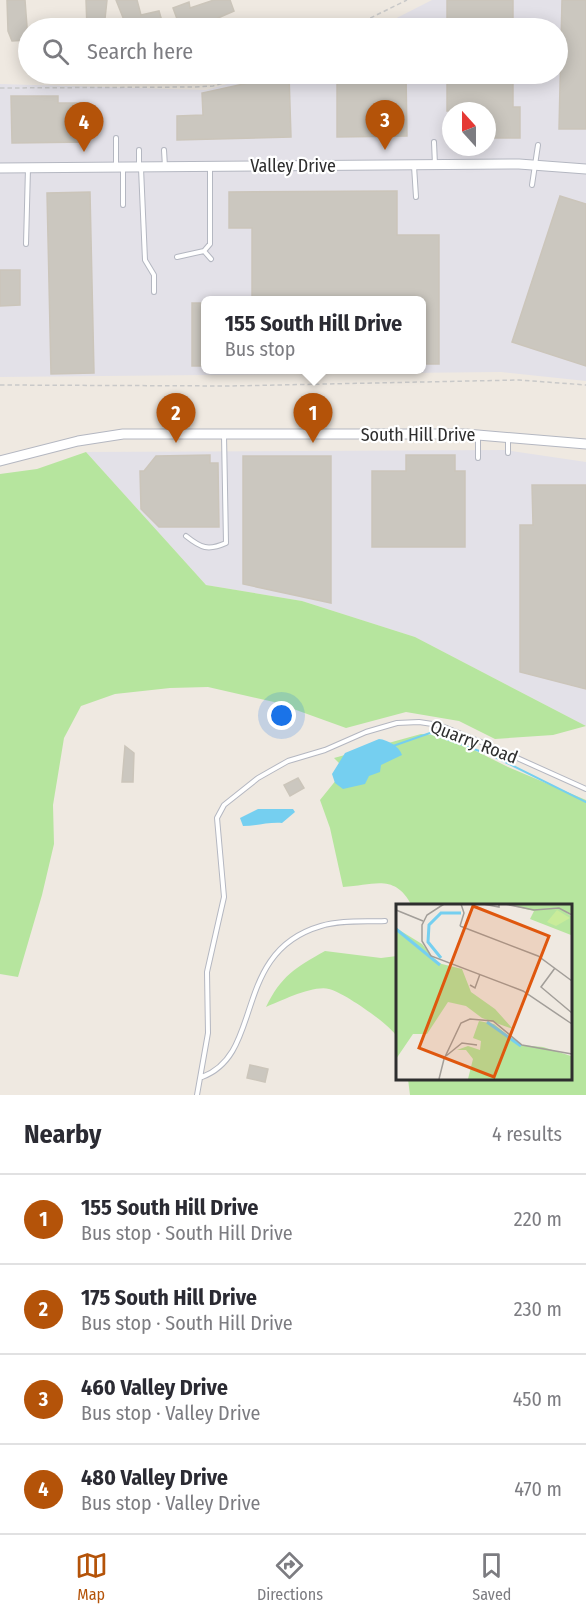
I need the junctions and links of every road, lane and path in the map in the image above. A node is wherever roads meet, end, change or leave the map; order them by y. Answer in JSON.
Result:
{"nodes":[{"id":1,"x":407,"y":0,"type":"edge"},
{"id":2,"x":370,"y":18,"type":"edge"},
{"id":3,"x":214,"y":84,"type":"edge"},
{"id":4,"x":0,"y":88,"type":"edge"},
{"id":5,"x":116,"y":138,"type":"dead end"},
{"id":6,"x":434,"y":142,"type":"dead end"},
{"id":7,"x":538,"y":145,"type":"dead end"},
{"id":8,"x":139,"y":150,"type":"dead end"},
{"id":9,"x":165,"y":150,"type":"dead end"},
{"id":10,"x":414,"y":165,"type":"junction"},
{"id":11,"x":435,"y":165,"type":"junction"},
{"id":12,"x":537,"y":165,"type":"junction"},
{"id":13,"x":210,"y":166,"type":"junction"},
{"id":14,"x":120,"y":167,"type":"junction"},
{"id":15,"x":140,"y":167,"type":"junction"},
{"id":16,"x":165,"y":167,"type":"junction"},
{"id":17,"x":0,"y":168,"type":"edge"},
{"id":18,"x":28,"y":168,"type":"junction"},
{"id":19,"x":586,"y":169,"type":"edge"},
{"id":20,"x":532,"y":186,"type":"dead end"},
{"id":21,"x":416,"y":197,"type":"dead end"},
{"id":22,"x":123,"y":205,"type":"dead end"},
{"id":23,"x":26,"y":244,"type":"dead end"},
{"id":24,"x":204,"y":251,"type":"junction"},
{"id":25,"x":177,"y":257,"type":"dead end"},
{"id":26,"x":211,"y":259,"type":"dead end"},
{"id":27,"x":154,"y":292,"type":"dead end"},
{"id":28,"x":586,"y":385,"type":"edge"},
{"id":29,"x":0,"y":386,"type":"edge"},
{"id":30,"x":224,"y":434,"type":"junction"},
{"id":31,"x":478,"y":435,"type":"junction"},
{"id":32,"x":508,"y":436,"type":"junction"},
{"id":33,"x":586,"y":444,"type":"edge"},
{"id":34,"x":508,"y":453,"type":"dead end"},
{"id":35,"x":478,"y":458,"type":"dead end"},
{"id":36,"x":0,"y":462,"type":"edge"},
{"id":37,"x":186,"y":536,"type":"dead end"},
{"id":38,"x":586,"y":789,"type":"edge"},
{"id":39,"x":385,"y":921,"type":"dead end"},
{"id":40,"x":201,"y":1077,"type":"junction"},
{"id":41,"x":197,"y":1095,"type":"edge"}],
"edges":[{"from":1,"to":2,"type":"path"},
{"from":3,"to":4,"type":"path"},
{"from":5,"to":14,"type":"lane"},
{"from":6,"to":11,"type":"lane"},
{"from":7,"to":12,"type":"lane"},
{"from":8,"to":15,"type":"lane"},
{"from":9,"to":16,"type":"lane"},
{"from":10,"to":11,"type":"street","name":"Valley Drive"},
{"from":10,"to":13,"type":"street","name":"Valley Drive"},
{"from":10,"to":21,"type":"lane"},
{"from":11,"to":12,"type":"street","name":"Valley Drive"},
{"from":12,"to":19,"type":"street","name":"Valley Drive"},
{"from":12,"to":20,"type":"lane"},
{"from":13,"to":16,"type":"street","name":"Valley Drive"},
{"from":13,"to":24,"type":"lane"},
{"from":14,"to":15,"type":"street","name":"Valley Drive"},
{"from":14,"to":18,"type":"street","name":"Valley Drive"},
{"from":14,"to":22,"type":"lane"},
{"from":15,"to":16,"type":"street","name":"Valley Drive"},
{"from":15,"to":27,"type":"lane"},
{"from":17,"to":18,"type":"street","name":"Valley Drive"},
{"from":18,"to":23,"type":"lane"},
{"from":24,"to":25,"type":"lane"},
{"from":24,"to":26,"type":"lane"},
{"from":28,"to":29,"type":"path"},
{"from":30,"to":31,"type":"street","name":"South Hill Drive"},
{"from":30,"to":36,"type":"street","name":"South Hill Drive"},
{"from":30,"to":37,"type":"lane"},
{"from":31,"to":32,"type":"street","name":"South Hill Drive"},
{"from":31,"to":35,"type":"lane"},
{"from":32,"to":33,"type":"street","name":"South Hill Drive"},
{"from":32,"to":34,"type":"lane"},
{"from":38,"to":40,"type":"lane","name":"Quarry Road"},
{"from":39,"to":40,"type":"lane"},
{"from":40,"to":41,"type":"lane"}]}
